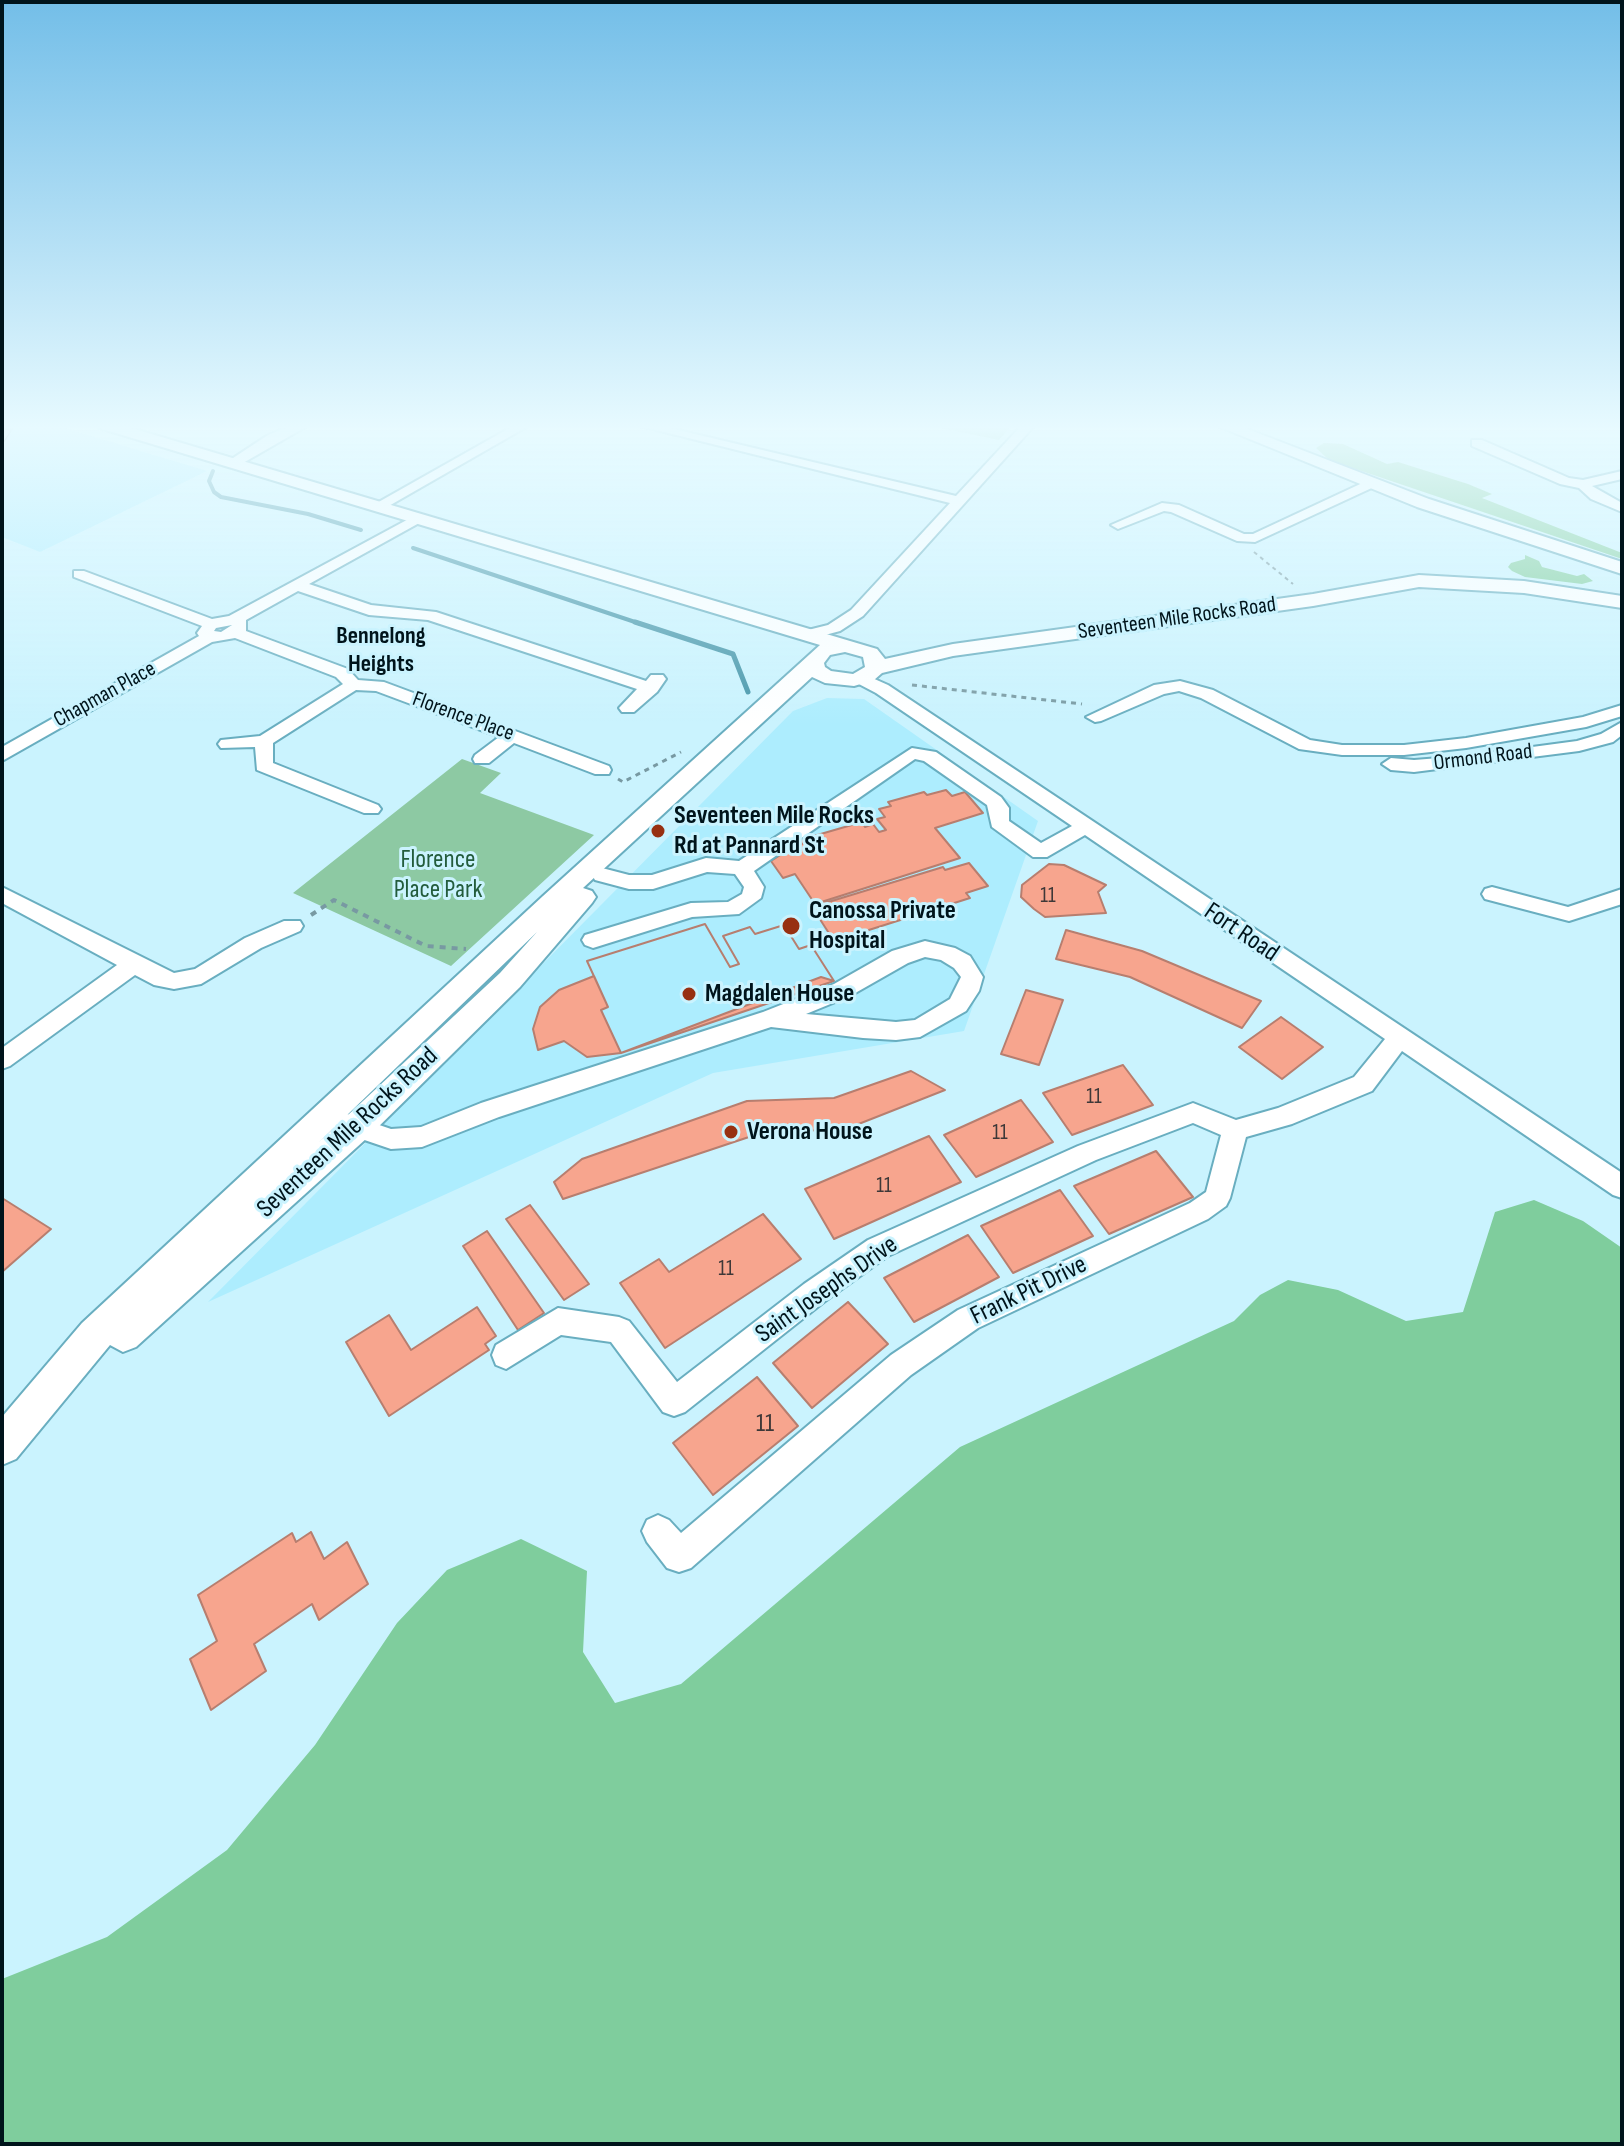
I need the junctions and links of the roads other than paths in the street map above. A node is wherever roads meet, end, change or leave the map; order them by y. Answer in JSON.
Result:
{"nodes":[{"id":1,"x":405,"y":525,"type":"edge"},
{"id":2,"x":436,"y":525,"type":"edge"},
{"id":3,"x":937,"y":525,"type":"edge"},
{"id":4,"x":1213,"y":525,"type":"edge"},
{"id":5,"x":1282,"y":525,"type":"edge"},
{"id":6,"x":1476,"y":525,"type":"edge"},
{"id":7,"x":1491,"y":525,"type":"edge"},
{"id":8,"x":1594,"y":568,"type":"junction"},
{"id":9,"x":1622,"y":568,"type":"edge"},
{"id":10,"x":79,"y":574,"type":"dead end"},
{"id":11,"x":1622,"y":578,"type":"edge"},
{"id":12,"x":299,"y":586,"type":"junction"},
{"id":13,"x":1400,"y":587,"type":"junction"},
{"id":14,"x":1572,"y":594,"type":"junction"},
{"id":15,"x":1622,"y":602,"type":"edge"},
{"id":16,"x":857,"y":613,"type":"junction"},
{"id":17,"x":1622,"y":614,"type":"edge"},
{"id":18,"x":758,"y":623,"type":"junction"},
{"id":19,"x":235,"y":627,"type":"junction"},
{"id":20,"x":210,"y":630,"type":"junction"},
{"id":21,"x":810,"y":634,"type":"junction"},
{"id":22,"x":861,"y":659,"type":"junction"},
{"id":23,"x":817,"y":667,"type":"junction"},
{"id":24,"x":353,"y":685,"type":"junction"},
{"id":25,"x":628,"y":708,"type":"dead end"},
{"id":26,"x":1095,"y":717,"type":"road end"},
{"id":27,"x":1621,"y":718,"type":"edge"},
{"id":28,"x":513,"y":735,"type":"junction"},
{"id":29,"x":264,"y":741,"type":"junction"},
{"id":30,"x":227,"y":744,"type":"dead end"},
{"id":31,"x":2,"y":755,"type":"edge"},
{"id":32,"x":482,"y":759,"type":"dead end"},
{"id":33,"x":602,"y":770,"type":"road end"},
{"id":34,"x":371,"y":809,"type":"dead end"},
{"id":35,"x":646,"y":819,"type":"junction"},
{"id":36,"x":1085,"y":827,"type":"junction"},
{"id":37,"x":742,"y":869,"type":"junction"},
{"id":38,"x":602,"y":875,"type":"junction"},
{"id":39,"x":2,"y":894,"type":"edge"},
{"id":40,"x":1492,"y":894,"type":"dead end"},
{"id":41,"x":1622,"y":896,"type":"edge"},
{"id":42,"x":292,"y":926,"type":"road end"},
{"id":43,"x":593,"y":940,"type":"dead end"},
{"id":44,"x":134,"y":964,"type":"junction"},
{"id":45,"x":771,"y":1018,"type":"junction"},
{"id":46,"x":1398,"y":1039,"type":"junction"},
{"id":47,"x":2,"y":1060,"type":"edge"},
{"id":48,"x":341,"y":1122,"type":"junction"},
{"id":49,"x":1235,"y":1130,"type":"junction"},
{"id":50,"x":1622,"y":1187,"type":"edge"},
{"id":51,"x":506,"y":1355,"type":"dead end"},
{"id":52,"x":13,"y":1433,"type":"edge"},
{"id":53,"x":658,"y":1531,"type":"dead end"}],
"edges":[{"from":1,"to":12,"type":"street"},
{"from":2,"to":18,"type":"main road"},
{"from":3,"to":16,"type":"street"},
{"from":4,"to":5,"type":"street"},
{"from":6,"to":8,"type":"main road"},
{"from":7,"to":9,"type":"main road"},
{"from":8,"to":11,"type":"main road"},
{"from":8,"to":14,"type":"main road"},
{"from":10,"to":20,"type":"street"},
{"from":12,"to":19,"type":"street"},
{"from":12,"to":25,"type":"street"},
{"from":13,"to":14,"type":"main road","name":"Seventeen Mile Rocks Road"},
{"from":13,"to":17,"type":"main road","name":"Seventeen Mile Rocks Road"},
{"from":13,"to":22,"type":"main road","name":"Seventeen Mile Rocks Road"},
{"from":14,"to":15,"type":"main road","name":"Seventeen Mile Rocks Road"},
{"from":16,"to":21,"type":"street"},
{"from":16,"to":22,"type":"street"},
{"from":18,"to":21,"type":"main road"},
{"from":18,"to":23,"type":"main road"},
{"from":19,"to":20,"type":"street"},
{"from":19,"to":24,"type":"street","name":"Florence Place"},
{"from":20,"to":31,"type":"street","name":"Chapman Place"},
{"from":21,"to":22,"type":"main road"},
{"from":22,"to":23,"type":"main road"},
{"from":22,"to":23,"type":"main road","name":"Seventeen Mile Rocks Road"},
{"from":22,"to":36,"type":"street","name":"Fort Road"},
{"from":23,"to":35,"type":"main road","name":"Seventeen Mile Rocks Road"},
{"from":24,"to":28,"type":"street","name":"Florence Place"},
{"from":24,"to":29,"type":"street"},
{"from":26,"to":27,"type":"street","name":"Ormond Road"},
{"from":28,"to":32,"type":"street"},
{"from":28,"to":33,"type":"street","name":"Florence Place"},
{"from":29,"to":30,"type":"street"},
{"from":29,"to":34,"type":"street"},
{"from":35,"to":38,"type":"main road","name":"Seventeen Mile Rocks Road"},
{"from":35,"to":48,"type":"main road","name":"Seventeen Mile Rocks Road"},
{"from":36,"to":37,"type":"street"},
{"from":36,"to":46,"type":"street","name":"Fort Road"},
{"from":37,"to":38,"type":"street"},
{"from":37,"to":43,"type":"street"},
{"from":38,"to":48,"type":"main road","name":"Seventeen Mile Rocks Road"},
{"from":39,"to":44,"type":"street"},
{"from":40,"to":41,"type":"street"},
{"from":42,"to":44,"type":"street"},
{"from":44,"to":47,"type":"street"},
{"from":45,"to":45,"type":"street"},
{"from":45,"to":48,"type":"street"},
{"from":46,"to":49,"type":"street"},
{"from":46,"to":50,"type":"street","name":"Fort Road"},
{"from":48,"to":52,"type":"main road","name":"Seventeen Mile Rocks Road"},
{"from":49,"to":51,"type":"street","name":"Saint Josephs Drive"},
{"from":49,"to":53,"type":"street","name":"Frank Pit Drive"}]}
